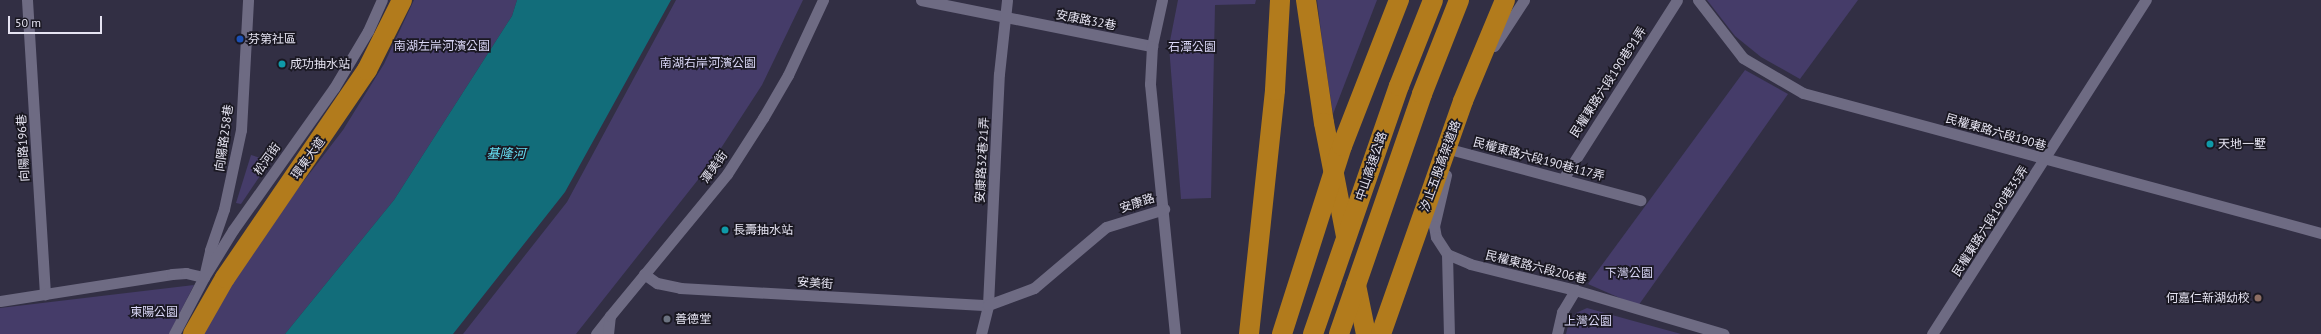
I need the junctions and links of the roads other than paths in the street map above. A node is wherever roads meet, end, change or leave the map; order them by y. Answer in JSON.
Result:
{"nodes":[{"id":1,"x":27,"y":0,"type":"edge"},
{"id":2,"x":248,"y":0,"type":"edge"},
{"id":3,"x":382,"y":0,"type":"edge"},
{"id":4,"x":402,"y":0,"type":"edge"},
{"id":5,"x":823,"y":0,"type":"edge"},
{"id":6,"x":921,"y":0,"type":"edge"},
{"id":7,"x":1007,"y":0,"type":"edge"},
{"id":8,"x":1162,"y":0,"type":"edge"},
{"id":9,"x":1280,"y":0,"type":"edge"},
{"id":10,"x":1306,"y":0,"type":"edge"},
{"id":11,"x":1399,"y":0,"type":"edge"},
{"id":12,"x":1433,"y":0,"type":"edge"},
{"id":13,"x":1505,"y":0,"type":"edge"},
{"id":14,"x":1524,"y":0,"type":"edge"},
{"id":15,"x":1678,"y":0,"type":"edge"},
{"id":16,"x":1698,"y":0,"type":"edge"},
{"id":17,"x":2146,"y":0,"type":"edge"},
{"id":18,"x":1458,"y":4,"type":"edge"},
{"id":19,"x":1004,"y":17,"type":"junction"},
{"id":20,"x":1152,"y":46,"type":"junction"},
{"id":21,"x":1453,"y":150,"type":"junction"},
{"id":22,"x":2045,"y":159,"type":"junction"},
{"id":23,"x":1563,"y":179,"type":"junction"},
{"id":24,"x":1640,"y":200,"type":"dead end"},
{"id":25,"x":1164,"y":209,"type":"junction"},
{"id":26,"x":2321,"y":233,"type":"edge"},
{"id":27,"x":1447,"y":254,"type":"junction"},
{"id":28,"x":644,"y":274,"type":"junction"},
{"id":29,"x":204,"y":277,"type":"junction"},
{"id":30,"x":1575,"y":290,"type":"junction"},
{"id":31,"x":45,"y":294,"type":"junction"},
{"id":32,"x":0,"y":301,"type":"edge"},
{"id":33,"x":988,"y":305,"type":"junction"},
{"id":34,"x":610,"y":316,"type":"junction"},
{"id":35,"x":174,"y":334,"type":"edge"},
{"id":36,"x":193,"y":334,"type":"edge"},
{"id":37,"x":596,"y":334,"type":"edge"},
{"id":38,"x":608,"y":334,"type":"edge"},
{"id":39,"x":981,"y":334,"type":"edge"},
{"id":40,"x":1175,"y":334,"type":"edge"},
{"id":41,"x":1249,"y":334,"type":"edge"},
{"id":42,"x":1282,"y":334,"type":"edge"},
{"id":43,"x":1313,"y":334,"type":"edge"},
{"id":44,"x":1339,"y":334,"type":"edge"},
{"id":45,"x":1366,"y":334,"type":"edge"},
{"id":46,"x":1381,"y":334,"type":"edge"},
{"id":47,"x":1449,"y":334,"type":"edge"},
{"id":48,"x":1557,"y":334,"type":"edge"},
{"id":49,"x":1724,"y":334,"type":"edge"},
{"id":50,"x":1932,"y":334,"type":"edge"}],
"edges":[{"from":1,"to":31,"type":"street","name":"向陽路196巷"},
{"from":2,"to":29,"type":"street","name":"向陽路258巷"},
{"from":3,"to":29,"type":"street","name":"松河街"},
{"from":4,"to":36,"type":"highway","name":"環東大道"},
{"from":5,"to":28,"type":"street","name":"潭美街"},
{"from":6,"to":19,"type":"street","name":"安康路32巷"},
{"from":7,"to":19,"type":"street","name":"安康路32巷21弄"},
{"from":8,"to":20,"type":"street","name":"安康路"},
{"from":9,"to":41,"type":"highway"},
{"from":10,"to":45,"type":"highway"},
{"from":11,"to":42,"type":"highway"},
{"from":12,"to":43,"type":"highway","name":"中山高速公路"},
{"from":13,"to":46,"type":"highway","name":"汐止五股高架道路"},
{"from":14,"to":21,"type":"street","name":"民權東路六段190巷117弄"},
{"from":15,"to":23,"type":"street","name":"民權東路六段190巷91弄"},
{"from":16,"to":22,"type":"street","name":"民權東路六段190巷"},
{"from":17,"to":22,"type":"street","name":"民權東路六段190巷35弄"},
{"from":18,"to":44,"type":"highway","name":"中山高速公路"},
{"from":19,"to":20,"type":"street","name":"安康路32巷"},
{"from":19,"to":33,"type":"street","name":"安康路32巷21弄"},
{"from":20,"to":25,"type":"street","name":"安康路"},
{"from":21,"to":23,"type":"street","name":"民權東路六段190巷117弄"},
{"from":21,"to":27,"type":"street"},
{"from":22,"to":26,"type":"street","name":"民權東路六段190巷"},
{"from":22,"to":50,"type":"street","name":"民權東路六段190巷35弄"},
{"from":23,"to":24,"type":"street","name":"民權東路六段190巷117弄"},
{"from":25,"to":33,"type":"street","name":"安康路"},
{"from":25,"to":40,"type":"street"},
{"from":27,"to":30,"type":"street","name":"民權東路六段206巷"},
{"from":27,"to":47,"type":"street"},
{"from":28,"to":33,"type":"street","name":"安美街"},
{"from":28,"to":34,"type":"street","name":"潭美街"},
{"from":29,"to":31,"type":"street"},
{"from":29,"to":35,"type":"street","name":"松河街"},
{"from":30,"to":48,"type":"street"},
{"from":30,"to":49,"type":"street","name":"民權東路六段206巷"},
{"from":31,"to":32,"type":"street"},
{"from":33,"to":39,"type":"street"},
{"from":34,"to":37,"type":"street"},
{"from":34,"to":38,"type":"street"}]}
